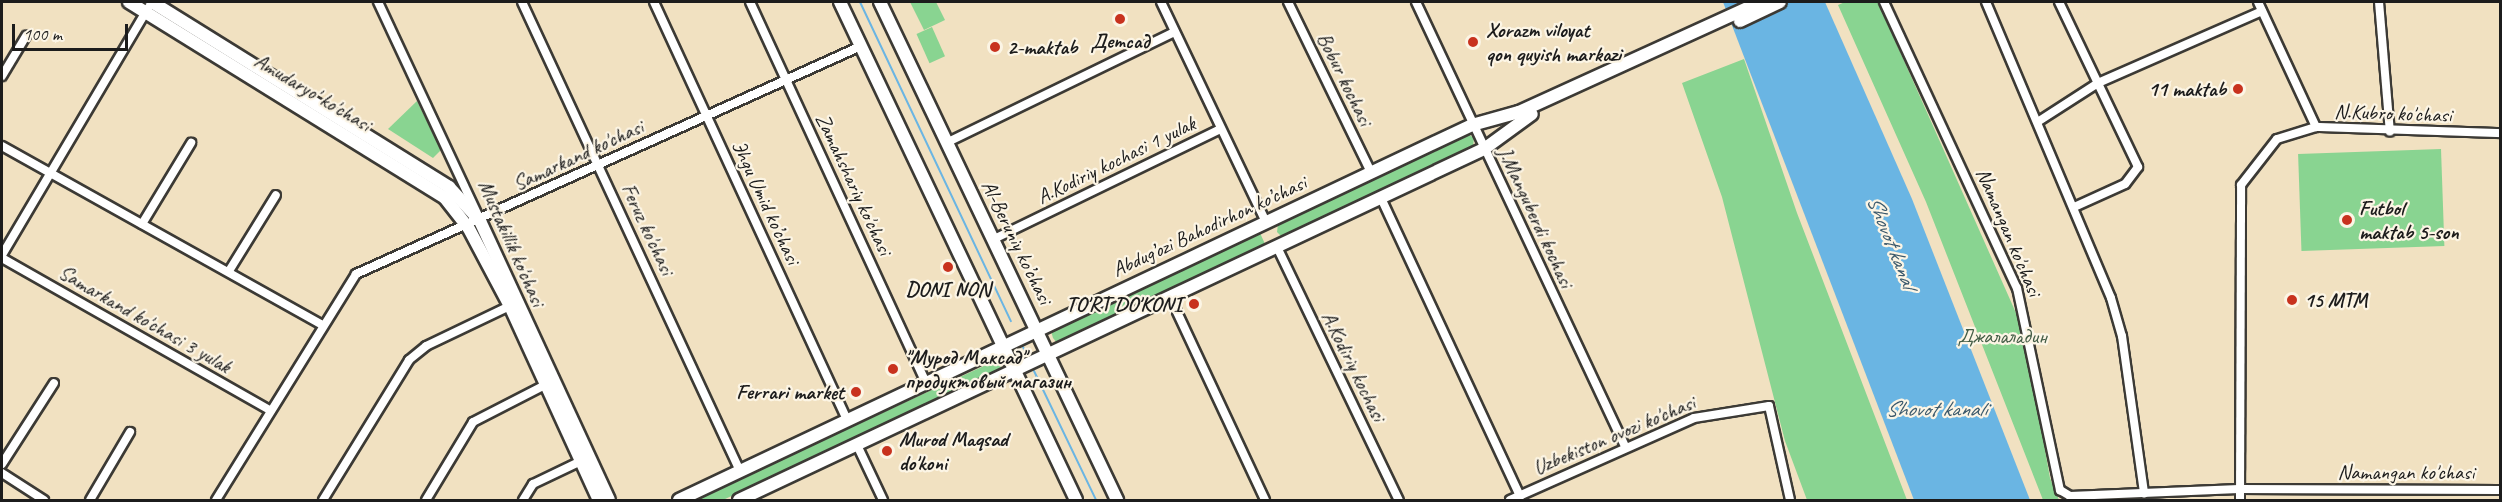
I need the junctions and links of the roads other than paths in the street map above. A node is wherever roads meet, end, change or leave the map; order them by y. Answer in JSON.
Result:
{"nodes":[{"id":1,"x":129,"y":2,"type":"edge"},
{"id":2,"x":155,"y":2,"type":"edge"},
{"id":3,"x":378,"y":2,"type":"edge"},
{"id":4,"x":522,"y":2,"type":"edge"},
{"id":5,"x":654,"y":2,"type":"edge"},
{"id":6,"x":750,"y":2,"type":"edge"},
{"id":7,"x":840,"y":2,"type":"edge"},
{"id":8,"x":880,"y":2,"type":"edge"},
{"id":9,"x":1161,"y":2,"type":"edge"},
{"id":10,"x":1288,"y":2,"type":"edge"},
{"id":11,"x":1416,"y":2,"type":"edge"},
{"id":12,"x":1760,"y":2,"type":"edge"},
{"id":13,"x":1780,"y":2,"type":"edge"},
{"id":14,"x":1884,"y":2,"type":"edge"},
{"id":15,"x":1986,"y":2,"type":"edge"},
{"id":16,"x":2059,"y":2,"type":"edge"},
{"id":17,"x":2258,"y":2,"type":"edge"},
{"id":18,"x":2379,"y":2,"type":"edge"},
{"id":19,"x":2262,"y":11,"type":"junction"},
{"id":20,"x":143,"y":12,"type":"junction"},
{"id":21,"x":1175,"y":32,"type":"junction"},
{"id":22,"x":1705,"y":33,"type":"junction"},
{"id":23,"x":26,"y":36,"type":"dead end"},
{"id":24,"x":861,"y":46,"type":"junction"},
{"id":25,"x":2,"y":76,"type":"edge"},
{"id":26,"x":786,"y":79,"type":"junction"},
{"id":27,"x":2098,"y":83,"type":"junction"},
{"id":28,"x":706,"y":116,"type":"junction"},
{"id":29,"x":2039,"y":121,"type":"junction"},
{"id":30,"x":1472,"y":125,"type":"junction"},
{"id":31,"x":2316,"y":127,"type":"junction"},
{"id":32,"x":1221,"y":129,"type":"junction"},
{"id":33,"x":2390,"y":132,"type":"junction"},
{"id":34,"x":2500,"y":133,"type":"edge"},
{"id":35,"x":948,"y":142,"type":"junction"},
{"id":36,"x":191,"y":143,"type":"dead end"},
{"id":37,"x":2,"y":146,"type":"edge"},
{"id":38,"x":1484,"y":148,"type":"junction"},
{"id":39,"x":599,"y":165,"type":"junction"},
{"id":40,"x":1371,"y":172,"type":"junction"},
{"id":41,"x":50,"y":174,"type":"junction"},
{"id":42,"x":276,"y":195,"type":"dead end"},
{"id":43,"x":1381,"y":198,"type":"junction"},
{"id":44,"x":2074,"y":207,"type":"junction"},
{"id":45,"x":480,"y":221,"type":"junction"},
{"id":46,"x":1266,"y":222,"type":"junction"},
{"id":47,"x":142,"y":224,"type":"junction"},
{"id":48,"x":468,"y":227,"type":"junction"},
{"id":49,"x":994,"y":238,"type":"junction"},
{"id":50,"x":1277,"y":247,"type":"junction"},
{"id":51,"x":2,"y":256,"type":"edge"},
{"id":52,"x":229,"y":271,"type":"junction"},
{"id":53,"x":1170,"y":297,"type":"junction"},
{"id":54,"x":510,"y":306,"type":"junction"},
{"id":55,"x":321,"y":324,"type":"junction"},
{"id":56,"x":1036,"y":328,"type":"junction"},
{"id":57,"x":1003,"y":344,"type":"junction"},
{"id":58,"x":1049,"y":354,"type":"junction"},
{"id":59,"x":1015,"y":370,"type":"junction"},
{"id":60,"x":925,"y":381,"type":"junction"},
{"id":61,"x":54,"y":383,"type":"dead end"},
{"id":62,"x":545,"y":385,"type":"junction"},
{"id":63,"x":271,"y":411,"type":"junction"},
{"id":64,"x":846,"y":418,"type":"junction"},
{"id":65,"x":130,"y":432,"type":"dead end"},
{"id":66,"x":857,"y":445,"type":"junction"},
{"id":67,"x":1625,"y":447,"type":"junction"},
{"id":68,"x":581,"y":461,"type":"junction"},
{"id":69,"x":2,"y":464,"type":"edge"},
{"id":70,"x":740,"y":471,"type":"junction"},
{"id":71,"x":2,"y":473,"type":"edge"},
{"id":72,"x":2239,"y":489,"type":"junction"},
{"id":73,"x":2500,"y":490,"type":"edge"},
{"id":74,"x":2144,"y":493,"type":"junction"},
{"id":75,"x":1520,"y":496,"type":"junction"},
{"id":76,"x":753,"y":498,"type":"edge"},
{"id":77,"x":2071,"y":498,"type":"edge"},
{"id":78,"x":44,"y":501,"type":"edge"},
{"id":79,"x":90,"y":501,"type":"edge"},
{"id":80,"x":216,"y":501,"type":"edge"},
{"id":81,"x":323,"y":501,"type":"edge"},
{"id":82,"x":426,"y":501,"type":"edge"},
{"id":83,"x":523,"y":501,"type":"edge"},
{"id":84,"x":599,"y":501,"type":"edge"},
{"id":85,"x":609,"y":501,"type":"edge"},
{"id":86,"x":679,"y":501,"type":"edge"},
{"id":87,"x":739,"y":501,"type":"edge"},
{"id":88,"x":883,"y":501,"type":"edge"},
{"id":89,"x":1076,"y":501,"type":"edge"},
{"id":90,"x":1117,"y":501,"type":"edge"},
{"id":91,"x":1265,"y":501,"type":"edge"},
{"id":92,"x":1399,"y":501,"type":"edge"},
{"id":93,"x":1510,"y":501,"type":"edge"},
{"id":94,"x":1790,"y":501,"type":"edge"},
{"id":95,"x":2240,"y":501,"type":"edge"}],
"edges":[{"from":1,"to":20,"type":"main road","name":"Amudaryo' ko'chasi"},
{"from":2,"to":20,"type":"street"},
{"from":2,"to":45,"type":"main road","name":"Amudaryo' ko'chasi"},
{"from":3,"to":45,"type":"street","name":"Mustakillik ko'chasi"},
{"from":4,"to":39,"type":"street","name":"Feruz ko'chasi"},
{"from":5,"to":28,"type":"street","name":"Эhgu Umid ko’chasi"},
{"from":6,"to":26,"type":"street","name":"Zamahshariy ko'chasi"},
{"from":7,"to":24,"type":"main road"},
{"from":8,"to":35,"type":"main road","name":"Al-Beruniy ko’chasi"},
{"from":9,"to":21,"type":"street"},
{"from":10,"to":40,"type":"street","name":"Bobur kochasi"},
{"from":11,"to":30,"type":"street","name":"J.Manguberdi kochasi"},
{"from":12,"to":22,"type":"main road","name":"Abdug’ozi Bahodirhon ko’chasi"},
{"from":13,"to":22,"type":"main road","name":"Abdug’ozi Bahodirhon ko’chasi"},
{"from":14,"to":77,"type":"street","name":"Namangan ko'chasi"},
{"from":15,"to":29,"type":"street"},
{"from":16,"to":27,"type":"street"},
{"from":17,"to":19,"type":"street","name":"N.Kubro ko'chasi"},
{"from":18,"to":33,"type":"street"},
{"from":19,"to":27,"type":"street"},
{"from":19,"to":31,"type":"street","name":"N.Kubro ko'chasi"},
{"from":20,"to":41,"type":"street"},
{"from":20,"to":48,"type":"main road","name":"Amudaryo' ko'chasi"},
{"from":21,"to":32,"type":"street"},
{"from":21,"to":35,"type":"street"},
{"from":22,"to":30,"type":"main road","name":"Abdug’ozi Bahodirhon ko’chasi"},
{"from":22,"to":38,"type":"main road","name":"Abdug’ozi Bahodirhon ko’chasi"},
{"from":23,"to":25,"type":"street"},
{"from":24,"to":26,"type":"street","name":"Samarkand ko'chasi"},
{"from":24,"to":57,"type":"main road"},
{"from":26,"to":28,"type":"street","name":"Samarkand ko'chasi"},
{"from":26,"to":60,"type":"street","name":"Zamahshariy ko'chasi"},
{"from":27,"to":29,"type":"street"},
{"from":27,"to":44,"type":"street"},
{"from":28,"to":39,"type":"street","name":"Samarkand ko'chasi"},
{"from":28,"to":64,"type":"street","name":"Эhgu Umid ko’chasi"},
{"from":29,"to":44,"type":"street"},
{"from":30,"to":38,"type":"street","name":"J.Manguberdi kochasi"},
{"from":30,"to":40,"type":"main road","name":"Abdug’ozi Bahodirhon ko’chasi"},
{"from":31,"to":33,"type":"street","name":"N.Kubro ko'chasi"},
{"from":31,"to":72,"type":"street"},
{"from":32,"to":46,"type":"street"},
{"from":32,"to":49,"type":"street","name":"A.Kodiriy kochasi 1 yulak"},
{"from":33,"to":34,"type":"street","name":"N.Kubro ko'chasi"},
{"from":35,"to":49,"type":"main road","name":"Al-Beruniy ko’chasi"},
{"from":36,"to":47,"type":"street"},
{"from":37,"to":41,"type":"street"},
{"from":38,"to":43,"type":"main road","name":"Abdug’ozi Bahodirhon ko’chasi"},
{"from":38,"to":67,"type":"street","name":"J.Manguberdi kochasi"},
{"from":39,"to":45,"type":"street","name":"Samarkand ko'chasi"},
{"from":39,"to":70,"type":"street","name":"Feruz ko'chasi"},
{"from":40,"to":46,"type":"main road","name":"Abdug’ozi Bahodirhon ko’chasi"},
{"from":41,"to":47,"type":"street"},
{"from":41,"to":51,"type":"street"},
{"from":42,"to":52,"type":"street"},
{"from":43,"to":50,"type":"main road","name":"Abdug’ozi Bahodirhon ko’chasi"},
{"from":43,"to":75,"type":"street"},
{"from":44,"to":74,"type":"street"},
{"from":45,"to":48,"type":"street","name":"Samarkand ko'chasi"},
{"from":45,"to":85,"type":"main road","name":"Mustakillik ko'chasi"},
{"from":46,"to":56,"type":"main road","name":"Abdug’ozi Bahodirhon ko’chasi"},
{"from":47,"to":52,"type":"street"},
{"from":48,"to":54,"type":"main road","name":"Mustakillik ko'chasi"},
{"from":48,"to":55,"type":"street","name":"Samarkand ko'chasi"},
{"from":49,"to":56,"type":"main road","name":"Al-Beruniy ko’chasi"},
{"from":50,"to":53,"type":"main road","name":"Abdug’ozi Bahodirhon ko’chasi"},
{"from":50,"to":92,"type":"street","name":"A.Kodiriy kochasi"},
{"from":51,"to":63,"type":"street","name":"Samarkand ko'chasi 3 yulak"},
{"from":52,"to":55,"type":"street"},
{"from":53,"to":58,"type":"main road","name":"Abdug’ozi Bahodirhon ko’chasi"},
{"from":53,"to":91,"type":"street"},
{"from":54,"to":62,"type":"main road","name":"Mustakillik ko'chasi"},
{"from":54,"to":81,"type":"street"},
{"from":55,"to":63,"type":"street","name":"Samarkand ko'chasi"},
{"from":56,"to":57,"type":"main road","name":"Abdug’ozi Bahodirhon ko’chasi"},
{"from":56,"to":58,"type":"main road","name":"Al-Beruniy ko’chasi"},
{"from":57,"to":59,"type":"main road"},
{"from":57,"to":60,"type":"main road","name":"Abdug’ozi Bahodirhon ko’chasi"},
{"from":58,"to":59,"type":"main road","name":"Abdug’ozi Bahodirhon ko’chasi"},
{"from":58,"to":90,"type":"main road","name":"Al-Beruniy ko’chasi"},
{"from":59,"to":66,"type":"main road","name":"Abdug’ozi Bahodirhon ko’chasi"},
{"from":59,"to":89,"type":"main road"},
{"from":60,"to":64,"type":"main road","name":"Abdug’ozi Bahodirhon ko’chasi"},
{"from":61,"to":69,"type":"street"},
{"from":62,"to":68,"type":"main road","name":"Mustakillik ko'chasi"},
{"from":62,"to":82,"type":"street"},
{"from":63,"to":80,"type":"street","name":"Samarkand ko'chasi"},
{"from":64,"to":70,"type":"main road","name":"Abdug’ozi Bahodirhon ko’chasi"},
{"from":65,"to":79,"type":"street"},
{"from":66,"to":76,"type":"main road","name":"Abdug’ozi Bahodirhon ko’chasi"},
{"from":66,"to":88,"type":"street"},
{"from":67,"to":75,"type":"street","name":"Uzbekiston ovozi ko'chasi"},
{"from":67,"to":94,"type":"street","name":"Uzbekiston ovozi ko'chasi"},
{"from":68,"to":83,"type":"street"},
{"from":68,"to":84,"type":"main road","name":"Mustakillik ko'chasi"},
{"from":70,"to":86,"type":"main road","name":"Abdug’ozi Bahodirhon ko’chasi"},
{"from":71,"to":78,"type":"street"},
{"from":72,"to":73,"type":"street","name":"Namangan ko'chasi"},
{"from":72,"to":74,"type":"street","name":"Namangan ko'chasi"},
{"from":72,"to":95,"type":"street"},
{"from":74,"to":77,"type":"street","name":"Namangan ko'chasi"},
{"from":75,"to":93,"type":"street","name":"Uzbekiston ovozi ko'chasi"},
{"from":76,"to":87,"type":"main road","name":"Abdug’ozi Bahodirhon ko’chasi"}]}
